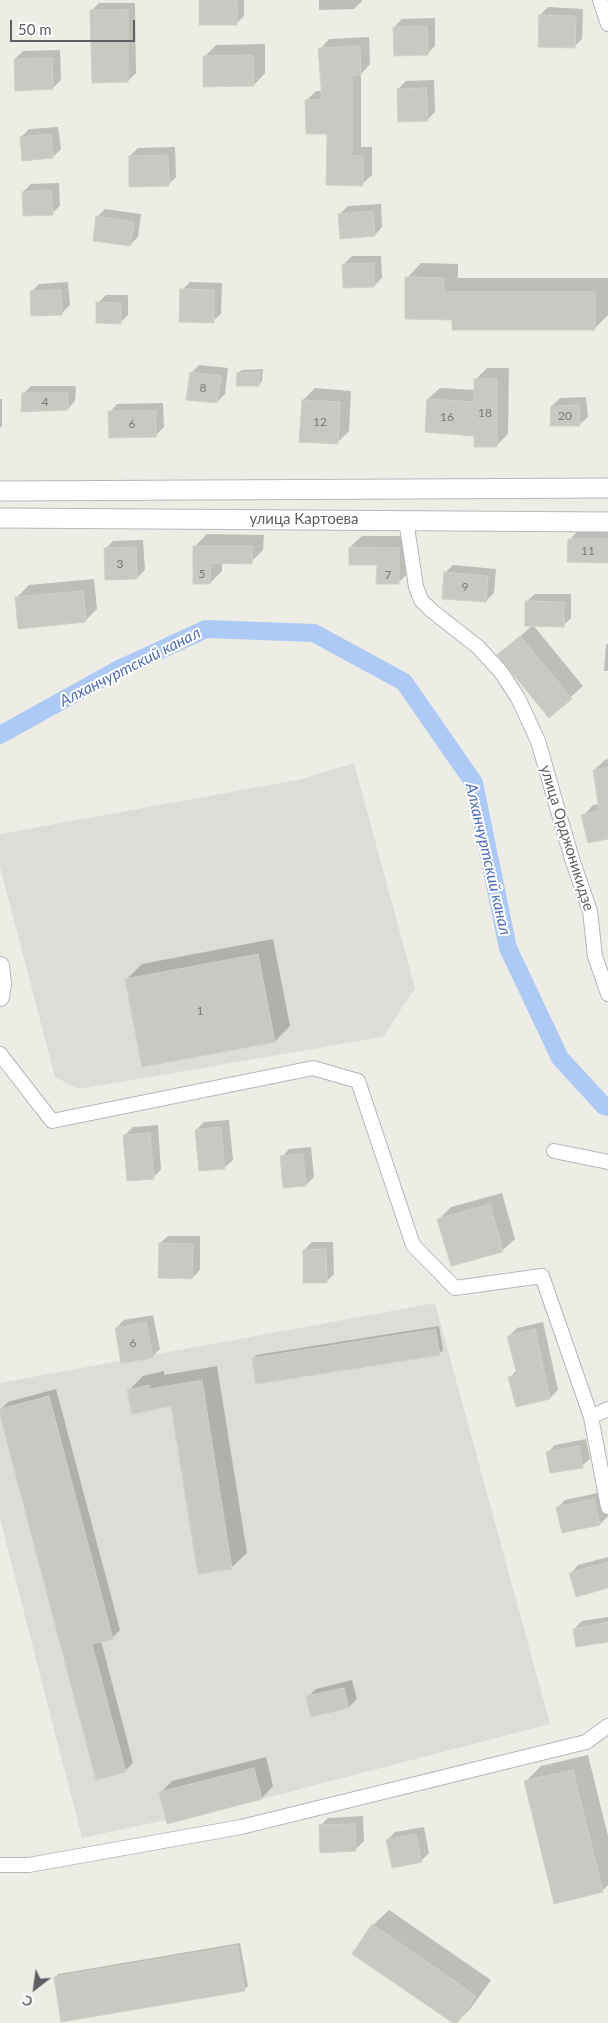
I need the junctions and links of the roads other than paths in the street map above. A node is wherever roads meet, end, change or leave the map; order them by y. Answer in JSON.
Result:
{"nodes":[{"id":1,"x":600,"y":0,"type":"edge"},
{"id":2,"x":608,"y":24,"type":"edge"},
{"id":3,"x":608,"y":488,"type":"edge"},
{"id":4,"x":0,"y":491,"type":"edge"},
{"id":5,"x":0,"y":518,"type":"edge"},
{"id":6,"x":406,"y":520,"type":"junction"},
{"id":7,"x":608,"y":522,"type":"edge"},
{"id":8,"x":0,"y":966,"type":"edge"},
{"id":9,"x":608,"y":994,"type":"edge"},
{"id":10,"x":0,"y":998,"type":"edge"},
{"id":11,"x":0,"y":1054,"type":"edge"},
{"id":12,"x":554,"y":1152,"type":"dead end"},
{"id":13,"x":608,"y":1162,"type":"edge"},
{"id":14,"x":608,"y":1409,"type":"edge"},
{"id":15,"x":591,"y":1417,"type":"junction"},
{"id":16,"x":608,"y":1507,"type":"edge"},
{"id":17,"x":608,"y":1726,"type":"edge"},
{"id":18,"x":0,"y":1865,"type":"edge"}],
"edges":[{"from":1,"to":2,"type":"street"},
{"from":3,"to":4,"type":"main road","name":"улица Картоева"},
{"from":5,"to":6,"type":"main road","name":"улица Картоева"},
{"from":6,"to":7,"type":"main road","name":"улица Картоева"},
{"from":6,"to":9,"type":"street","name":"улица Орджоникидзе"},
{"from":8,"to":10,"type":"street"},
{"from":11,"to":15,"type":"street"},
{"from":12,"to":13,"type":"street"},
{"from":14,"to":15,"type":"street"},
{"from":15,"to":16,"type":"street"},
{"from":17,"to":18,"type":"street"}]}
